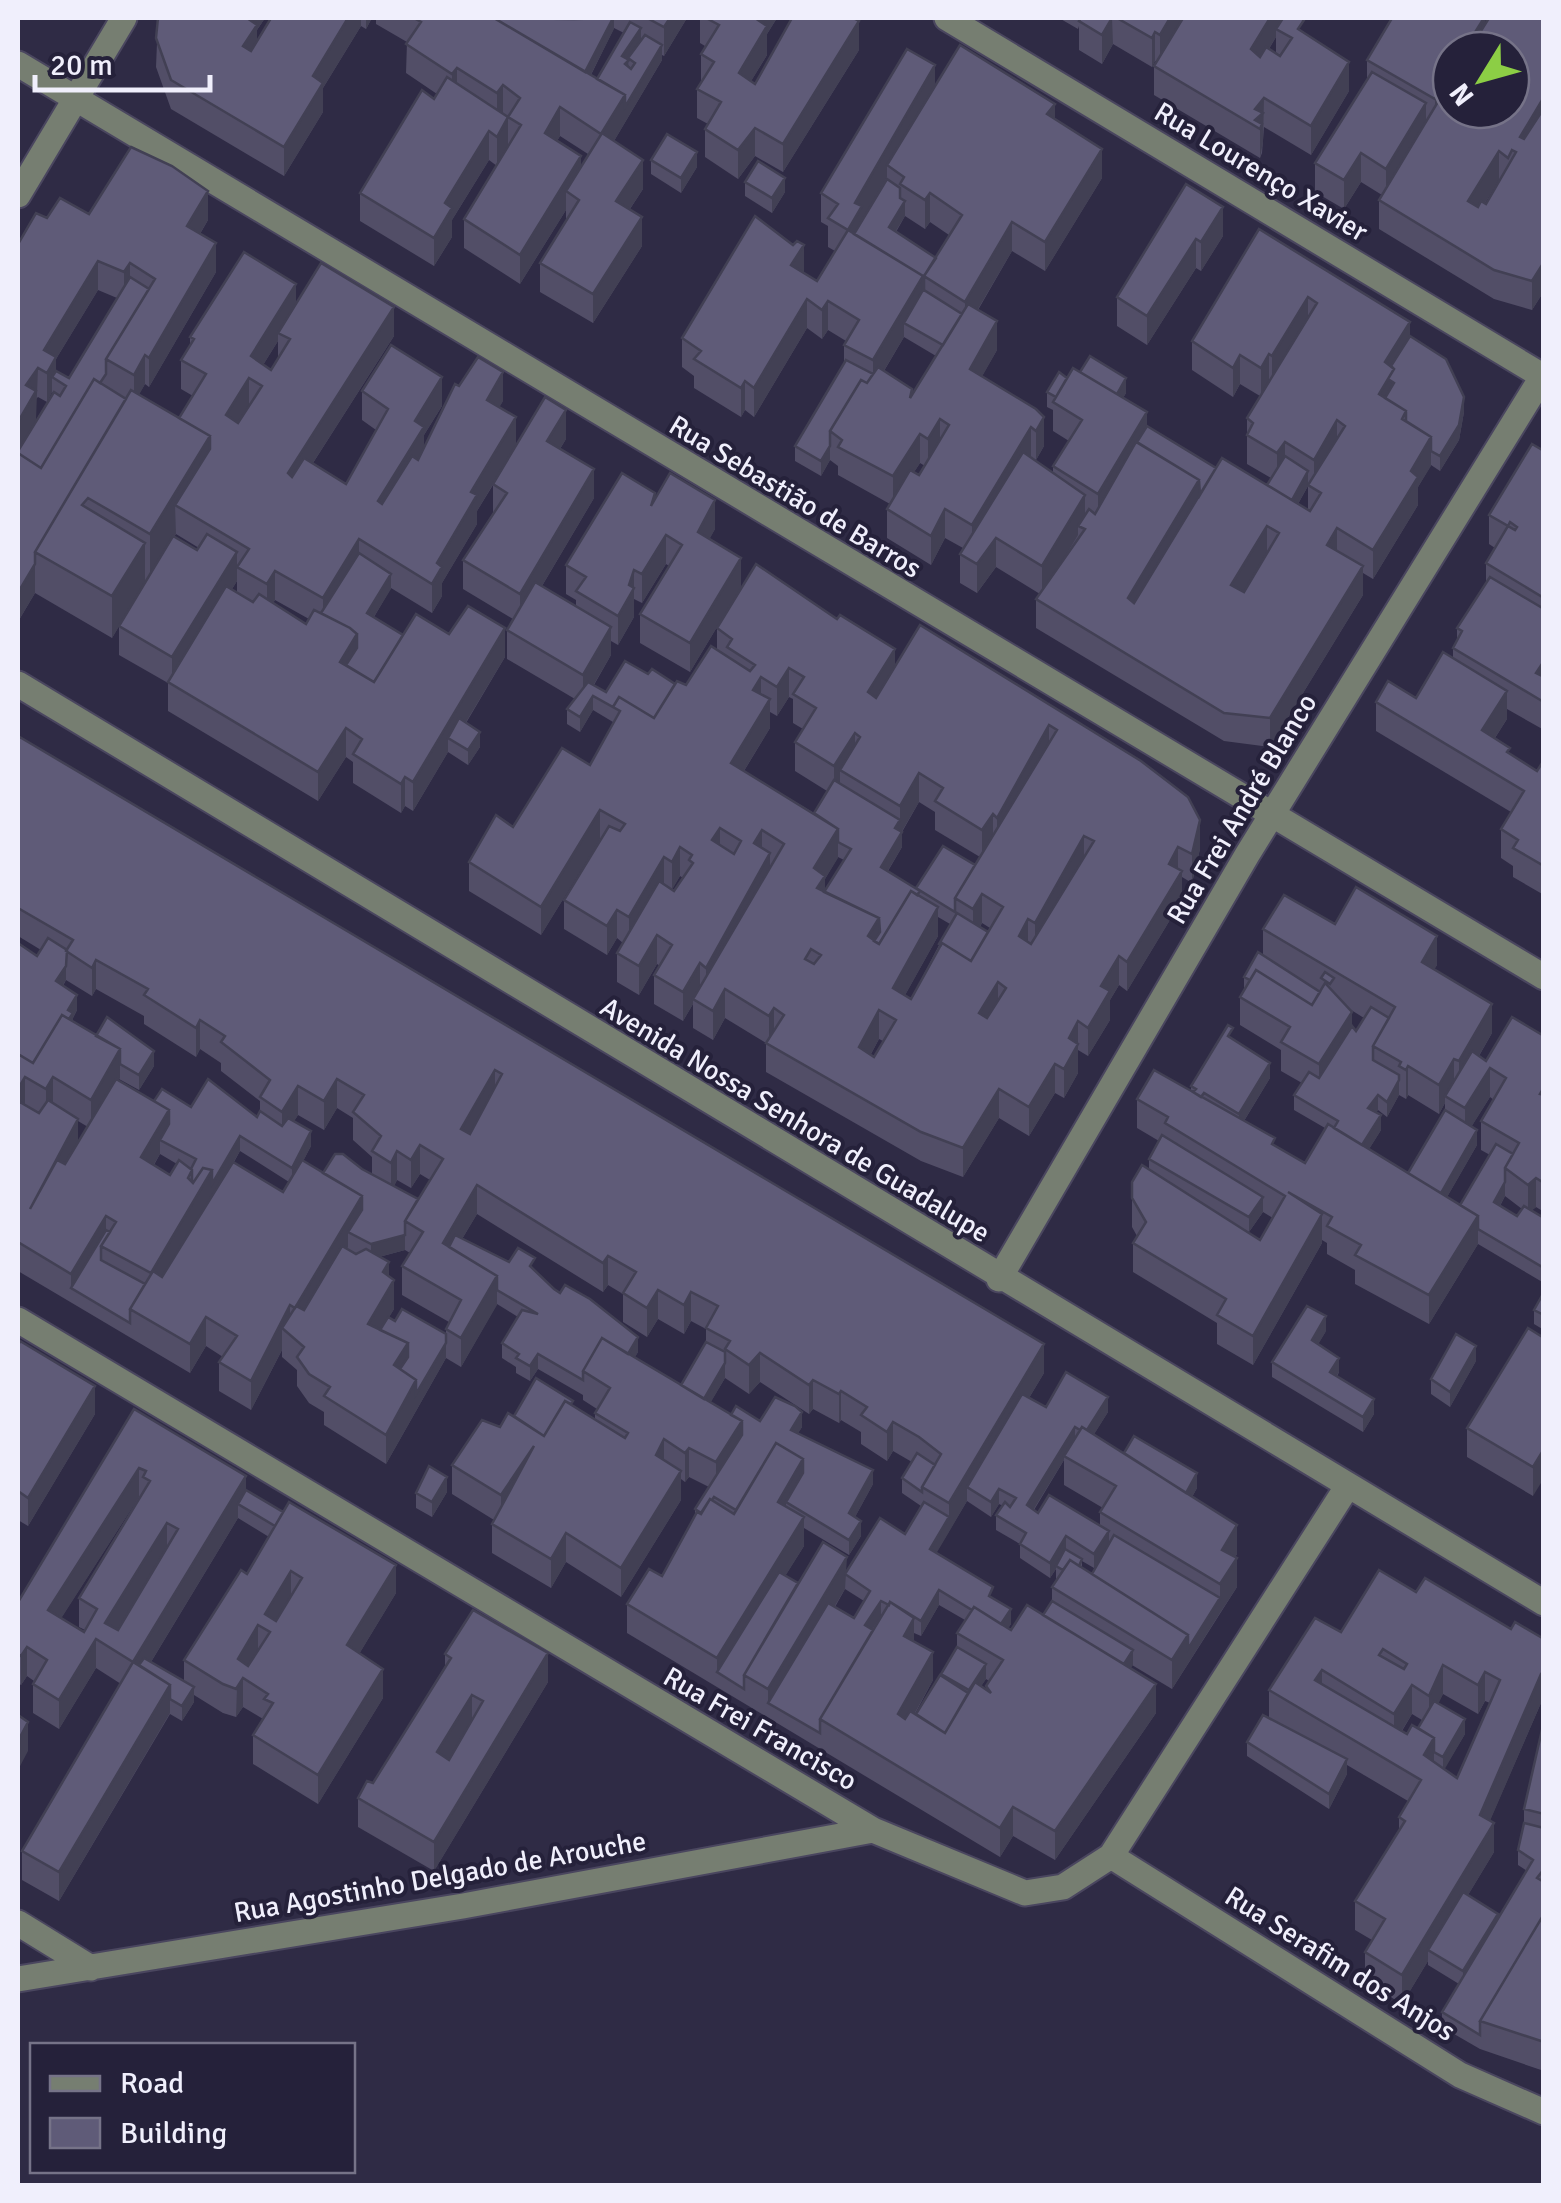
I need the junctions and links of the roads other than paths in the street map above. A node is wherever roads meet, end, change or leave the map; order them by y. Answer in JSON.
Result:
{"nodes":[{"id":1,"x":124,"y":18,"type":"edge"},
{"id":2,"x":947,"y":18,"type":"edge"},
{"id":3,"x":18,"y":64,"type":"edge"},
{"id":4,"x":75,"y":99,"type":"junction"},
{"id":5,"x":18,"y":195,"type":"edge"},
{"id":6,"x":1543,"y":376,"type":"edge"},
{"id":7,"x":18,"y":684,"type":"edge"},
{"id":8,"x":1271,"y":817,"type":"junction"},
{"id":9,"x":1544,"y":977,"type":"edge"},
{"id":10,"x":999,"y":1279,"type":"junction"},
{"id":11,"x":18,"y":1320,"type":"edge"},
{"id":12,"x":1346,"y":1487,"type":"junction"},
{"id":13,"x":1544,"y":1603,"type":"edge"},
{"id":14,"x":873,"y":1830,"type":"junction"},
{"id":15,"x":1111,"y":1856,"type":"junction"},
{"id":16,"x":18,"y":1923,"type":"edge"},
{"id":17,"x":91,"y":1968,"type":"junction"},
{"id":18,"x":18,"y":1979,"type":"edge"},
{"id":19,"x":1544,"y":2112,"type":"edge"}],
"edges":[{"from":1,"to":4,"type":"street"},
{"from":2,"to":6,"type":"street","name":"Rua Lourenço Xavier"},
{"from":3,"to":4,"type":"street","name":"Rua Sebastião de Barros"},
{"from":4,"to":5,"type":"street"},
{"from":4,"to":8,"type":"street","name":"Rua Sebastião de Barros"},
{"from":6,"to":8,"type":"street","name":"Rua Frei André Blanco"},
{"from":7,"to":10,"type":"street","name":"Avenida Nossa Senhora de Guadalupe"},
{"from":8,"to":9,"type":"street","name":"Rua Sebastião de Barros"},
{"from":8,"to":10,"type":"street","name":"Rua Frei André Blanco"},
{"from":10,"to":12,"type":"street","name":"Avenida Nossa Senhora de Guadalupe"},
{"from":11,"to":14,"type":"street","name":"Rua Frei Francisco"},
{"from":12,"to":13,"type":"street","name":"Avenida Nossa Senhora de Guadalupe"},
{"from":12,"to":15,"type":"street","name":"Rua Frei Francisco"},
{"from":14,"to":15,"type":"street","name":"Rua Frei Francisco"},
{"from":14,"to":17,"type":"street","name":"Rua Agostinho Delgado de Arouche"},
{"from":15,"to":19,"type":"street","name":"Rua Serafim dos Anjos"},
{"from":16,"to":17,"type":"street"},
{"from":17,"to":18,"type":"street","name":"Rua Agostinho Delgado de Arouche"}]}
